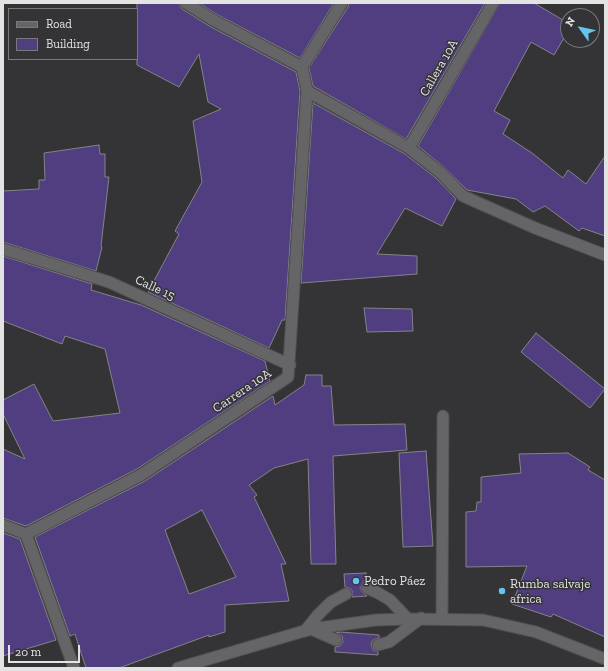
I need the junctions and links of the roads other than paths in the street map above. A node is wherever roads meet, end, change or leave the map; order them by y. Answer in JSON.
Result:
{"nodes":[{"id":1,"x":186,"y":3,"type":"edge"},
{"id":2,"x":342,"y":3,"type":"edge"},
{"id":3,"x":493,"y":3,"type":"edge"},
{"id":4,"x":302,"y":67,"type":"junction"},
{"id":5,"x":307,"y":91,"type":"junction"},
{"id":6,"x":410,"y":148,"type":"junction"},
{"id":7,"x":3,"y":249,"type":"edge"},
{"id":8,"x":605,"y":255,"type":"edge"},
{"id":9,"x":290,"y":365,"type":"junction"},
{"id":10,"x":443,"y":416,"type":"dead end"},
{"id":11,"x":3,"y":525,"type":"edge"},
{"id":12,"x":26,"y":534,"type":"junction"},
{"id":13,"x":366,"y":588,"type":"dead end"},
{"id":14,"x":346,"y":594,"type":"dead end"},
{"id":15,"x":422,"y":618,"type":"junction"},
{"id":16,"x":408,"y":619,"type":"junction"},
{"id":17,"x":442,"y":619,"type":"junction"},
{"id":18,"x":308,"y":630,"type":"junction"},
{"id":19,"x":336,"y":640,"type":"dead end"},
{"id":20,"x":378,"y":645,"type":"dead end"},
{"id":21,"x":605,"y":659,"type":"edge"},
{"id":22,"x":74,"y":668,"type":"edge"},
{"id":23,"x":178,"y":668,"type":"edge"}],
"edges":[{"from":1,"to":4,"type":"street"},
{"from":2,"to":4,"type":"street"},
{"from":3,"to":6,"type":"street","name":"Callera 10A"},
{"from":4,"to":5,"type":"street","name":"Carrera 10A"},
{"from":5,"to":6,"type":"street"},
{"from":5,"to":9,"type":"street","name":"Carrera 10A"},
{"from":6,"to":8,"type":"street"},
{"from":7,"to":9,"type":"street","name":"Calle 15"},
{"from":9,"to":12,"type":"street","name":"Carrera 10A"},
{"from":10,"to":17,"type":"street"},
{"from":11,"to":12,"type":"street"},
{"from":12,"to":22,"type":"street"},
{"from":13,"to":16,"type":"street"},
{"from":14,"to":18,"type":"street"},
{"from":15,"to":16,"type":"street"},
{"from":15,"to":17,"type":"street"},
{"from":15,"to":20,"type":"street"},
{"from":16,"to":18,"type":"street"},
{"from":17,"to":21,"type":"street"},
{"from":18,"to":19,"type":"street"},
{"from":18,"to":23,"type":"street"}]}
